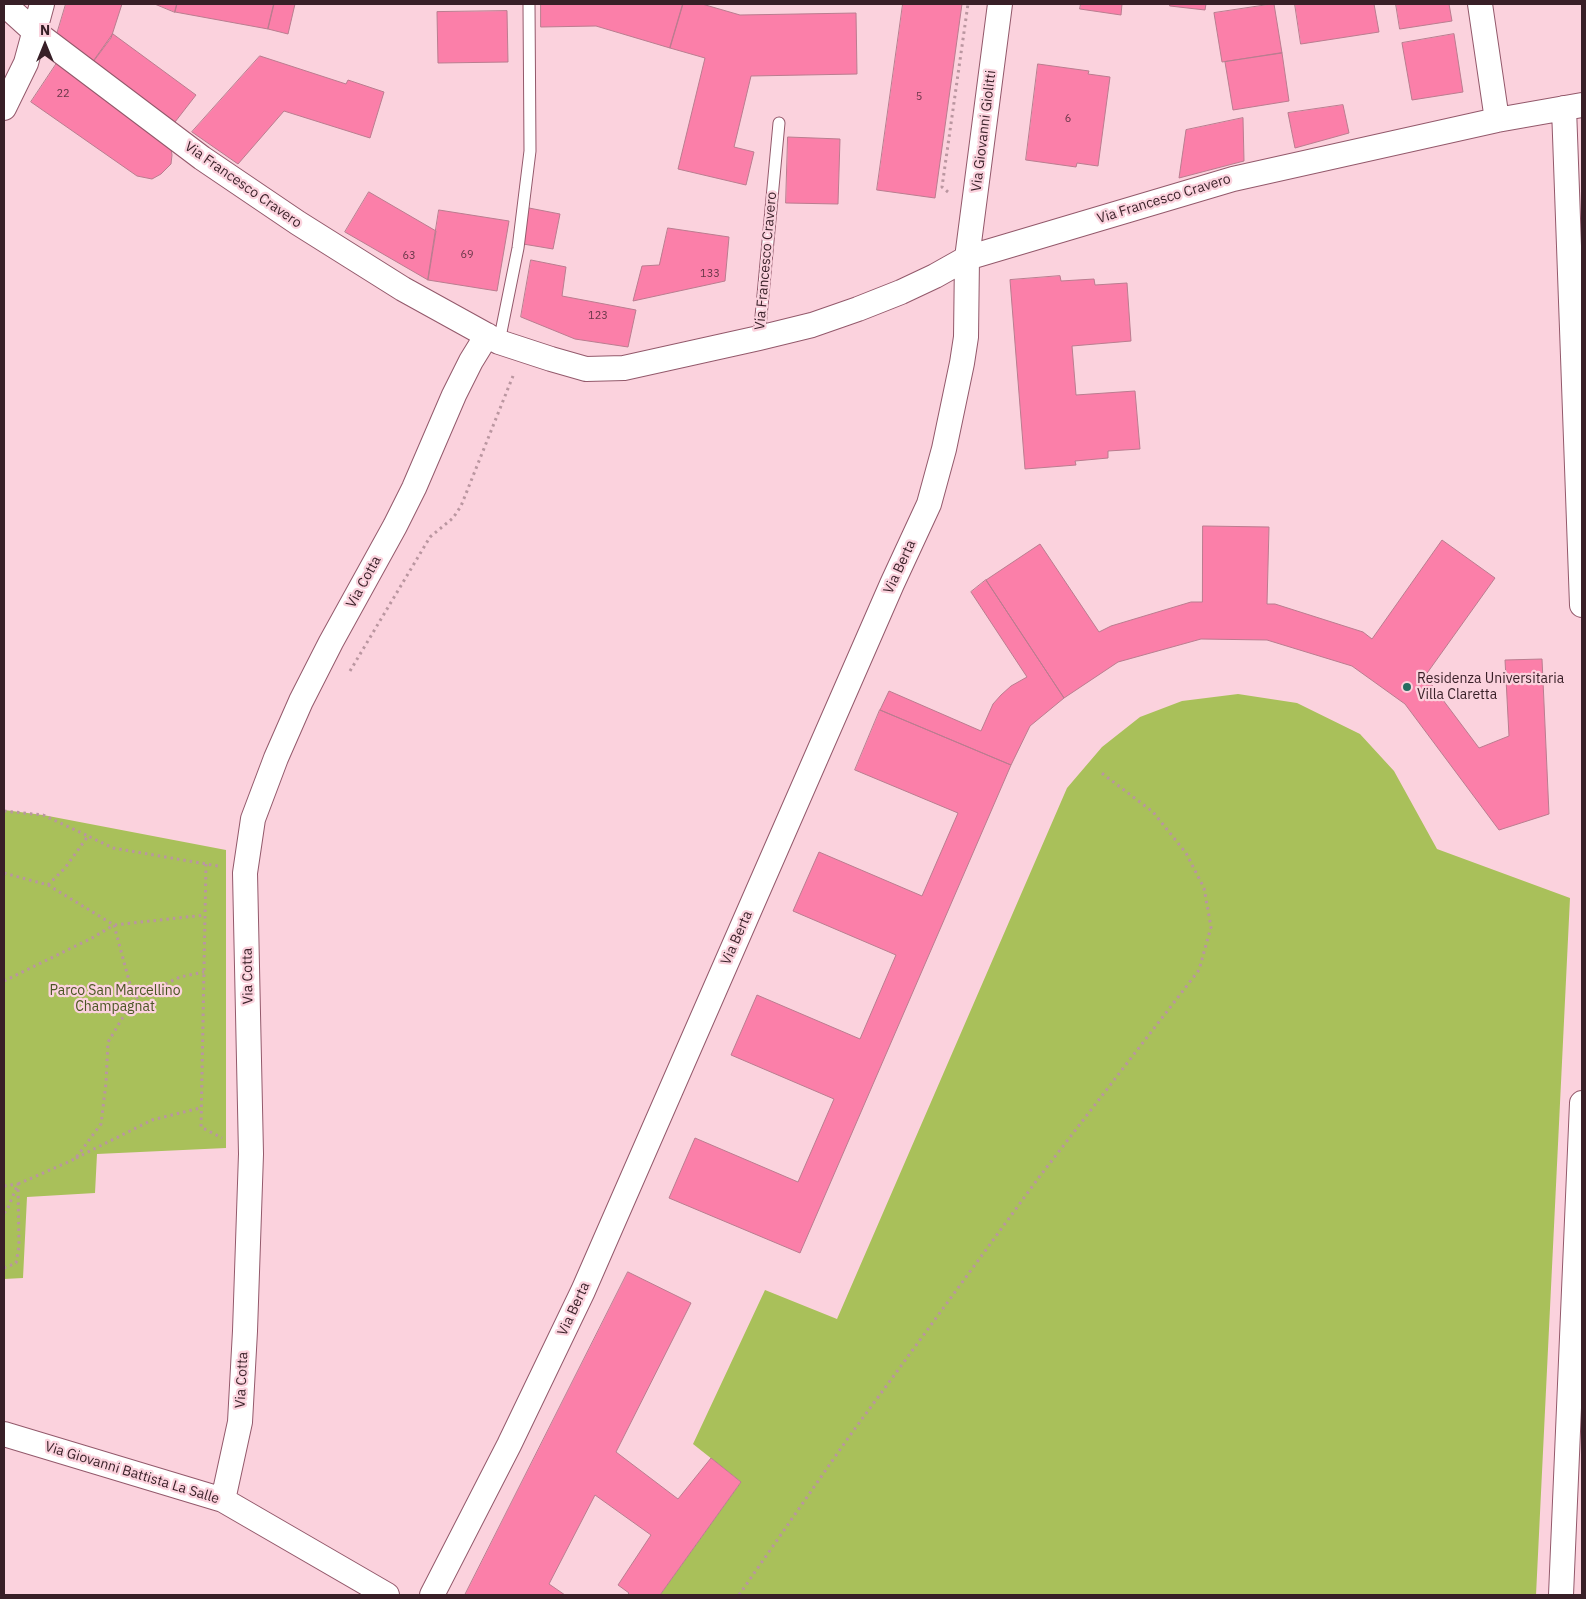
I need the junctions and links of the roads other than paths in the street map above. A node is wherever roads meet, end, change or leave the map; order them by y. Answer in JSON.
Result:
{"nodes":[{"id":1,"x":4,"y":4,"type":"edge"},
{"id":2,"x":42,"y":4,"type":"edge"},
{"id":3,"x":529,"y":4,"type":"edge"},
{"id":4,"x":1000,"y":4,"type":"edge"},
{"id":5,"x":1480,"y":4,"type":"edge"},
{"id":6,"x":35,"y":32,"type":"junction"},
{"id":7,"x":1573,"y":106,"type":"edge"},
{"id":8,"x":4,"y":108,"type":"edge"},
{"id":9,"x":1497,"y":120,"type":"junction"},
{"id":10,"x":779,"y":123,"type":"dead end"},
{"id":11,"x":967,"y":258,"type":"junction"},
{"id":12,"x":759,"y":338,"type":"junction"},
{"id":13,"x":493,"y":339,"type":"junction"},
{"id":14,"x":1582,"y":605,"type":"edge"},
{"id":15,"x":1582,"y":1102,"type":"edge"},
{"id":16,"x":4,"y":1434,"type":"edge"},
{"id":17,"x":223,"y":1500,"type":"junction"},
{"id":18,"x":388,"y":1595,"type":"edge"},
{"id":19,"x":432,"y":1595,"type":"edge"},
{"id":20,"x":1560,"y":1595,"type":"edge"}],
"edges":[{"from":1,"to":6,"type":"street","name":"Via Francesco Cravero"},
{"from":2,"to":6,"type":"street"},
{"from":3,"to":13,"type":"lane"},
{"from":4,"to":11,"type":"street","name":"Via Giovanni Giolitti"},
{"from":5,"to":9,"type":"street"},
{"from":6,"to":8,"type":"street"},
{"from":6,"to":13,"type":"street","name":"Via Francesco Cravero"},
{"from":7,"to":9,"type":"street","name":"Via Francesco Cravero"},
{"from":7,"to":14,"type":"street"},
{"from":9,"to":11,"type":"street","name":"Via Francesco Cravero"},
{"from":10,"to":12,"type":"lane","name":"Via Francesco Cravero"},
{"from":11,"to":12,"type":"street","name":"Via Francesco Cravero"},
{"from":11,"to":19,"type":"street","name":"Via Berta"},
{"from":12,"to":13,"type":"street","name":"Via Francesco Cravero"},
{"from":13,"to":17,"type":"street","name":"Via Cotta"},
{"from":15,"to":20,"type":"street"},
{"from":16,"to":17,"type":"street","name":"Via Giovanni Battista La Salle"},
{"from":17,"to":18,"type":"street","name":"Via Giovanni Battista La Salle"}]}
